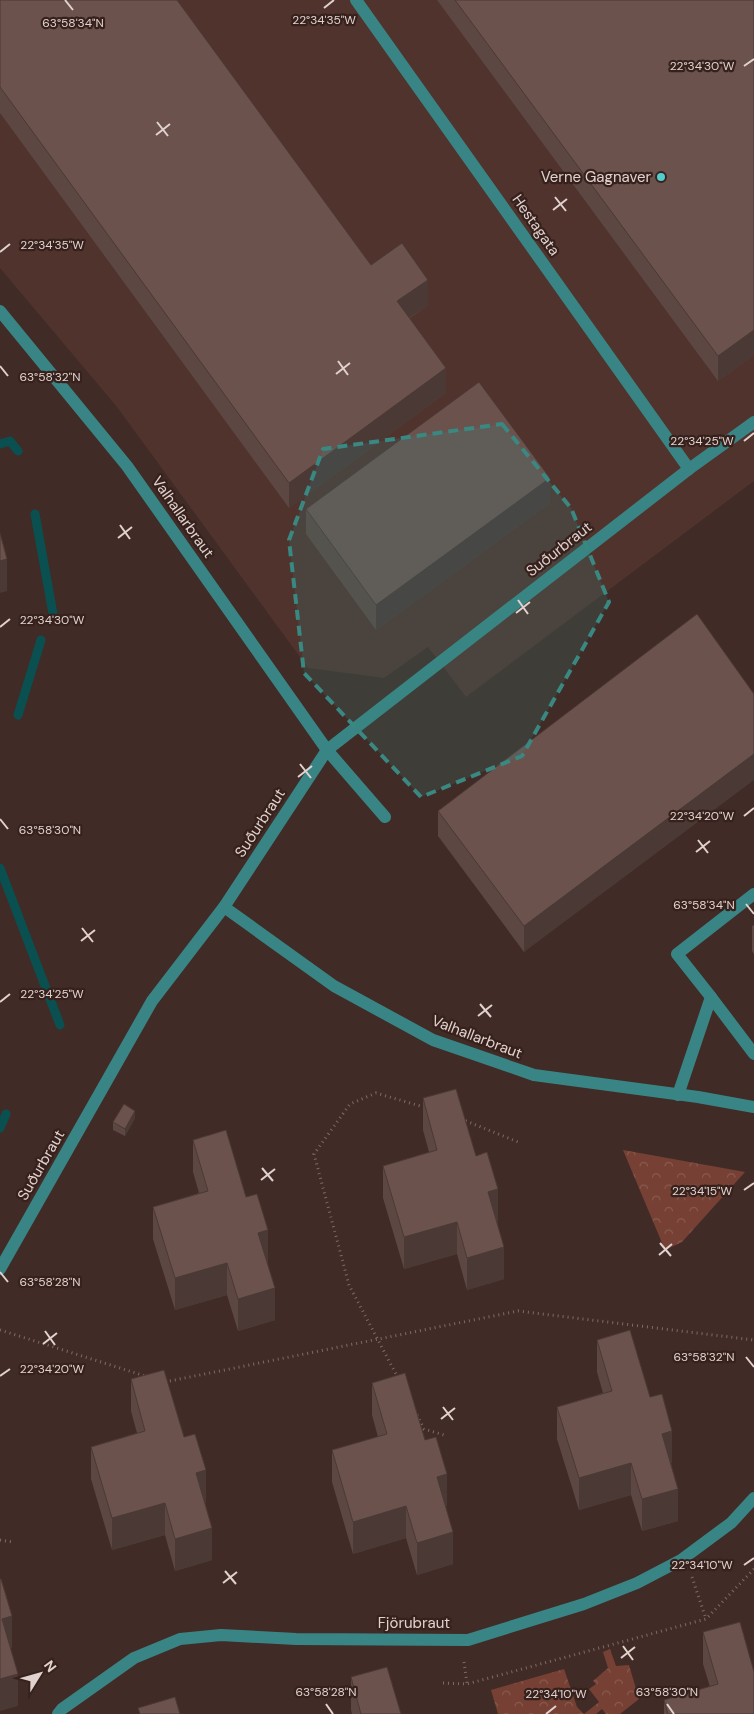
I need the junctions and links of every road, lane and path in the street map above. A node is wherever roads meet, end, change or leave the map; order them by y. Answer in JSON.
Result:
{"nodes":[{"id":1,"x":356,"y":0,"type":"edge"},
{"id":2,"x":0,"y":311,"type":"edge"},
{"id":3,"x":754,"y":422,"type":"edge"},
{"id":4,"x":689,"y":469,"type":"junction"},
{"id":5,"x":327,"y":750,"type":"junction"},
{"id":6,"x":385,"y":817,"type":"dead end"},
{"id":7,"x":754,"y":894,"type":"edge"},
{"id":8,"x":224,"y":907,"type":"junction"},
{"id":9,"x":711,"y":998,"type":"junction"},
{"id":10,"x":754,"y":1054,"type":"edge"},
{"id":11,"x":678,"y":1095,"type":"junction"},
{"id":12,"x":754,"y":1107,"type":"edge"},
{"id":13,"x":432,"y":1109,"type":"edge"},
{"id":14,"x":459,"y":1118,"type":"edge"},
{"id":15,"x":518,"y":1142,"type":"dead end"},
{"id":16,"x":0,"y":1269,"type":"edge"},
{"id":17,"x":0,"y":1330,"type":"edge"},
{"id":18,"x":379,"y":1339,"type":"junction"},
{"id":19,"x":754,"y":1340,"type":"edge"},
{"id":20,"x":145,"y":1377,"type":"edge"},
{"id":21,"x":163,"y":1382,"type":"edge"},
{"id":22,"x":401,"y":1384,"type":"edge"},
{"id":23,"x":415,"y":1411,"type":"edge"},
{"id":24,"x":444,"y":1434,"type":"dead end"},
{"id":25,"x":754,"y":1498,"type":"edge"},
{"id":26,"x":0,"y":1540,"type":"edge"},
{"id":27,"x":13,"y":1542,"type":"dead end"},
{"id":28,"x":685,"y":1557,"type":"junction"},
{"id":29,"x":754,"y":1569,"type":"edge"},
{"id":30,"x":706,"y":1619,"type":"junction"},
{"id":31,"x":443,"y":1683,"type":"dead end"},
{"id":32,"x":58,"y":1714,"type":"edge"}],
"edges":[{"from":1,"to":4,"type":"street","name":"Hestagata"},
{"from":2,"to":5,"type":"street","name":"Valhallarbraut"},
{"from":3,"to":4,"type":"street","name":"Suðurbraut"},
{"from":4,"to":5,"type":"street","name":"Suðurbraut"},
{"from":5,"to":6,"type":"street","name":"Valhallarbraut"},
{"from":5,"to":8,"type":"street","name":"Suðurbraut"},
{"from":7,"to":9,"type":"street"},
{"from":8,"to":11,"type":"street","name":"Valhallarbraut"},
{"from":8,"to":16,"type":"street","name":"Suðurbraut"},
{"from":9,"to":10,"type":"street"},
{"from":9,"to":11,"type":"street"},
{"from":11,"to":12,"type":"street","name":"Valhallarbraut"},
{"from":13,"to":18,"type":"path"},
{"from":14,"to":15,"type":"path"},
{"from":17,"to":20,"type":"path"},
{"from":18,"to":19,"type":"path"},
{"from":18,"to":21,"type":"path"},
{"from":18,"to":22,"type":"path"},
{"from":23,"to":24,"type":"path"},
{"from":25,"to":28,"type":"street","name":"Fjörubraut"},
{"from":26,"to":27,"type":"path"},
{"from":28,"to":30,"type":"path"},
{"from":28,"to":32,"type":"street","name":"Fjörubraut"},
{"from":29,"to":30,"type":"path"},
{"from":30,"to":31,"type":"path"}]}
